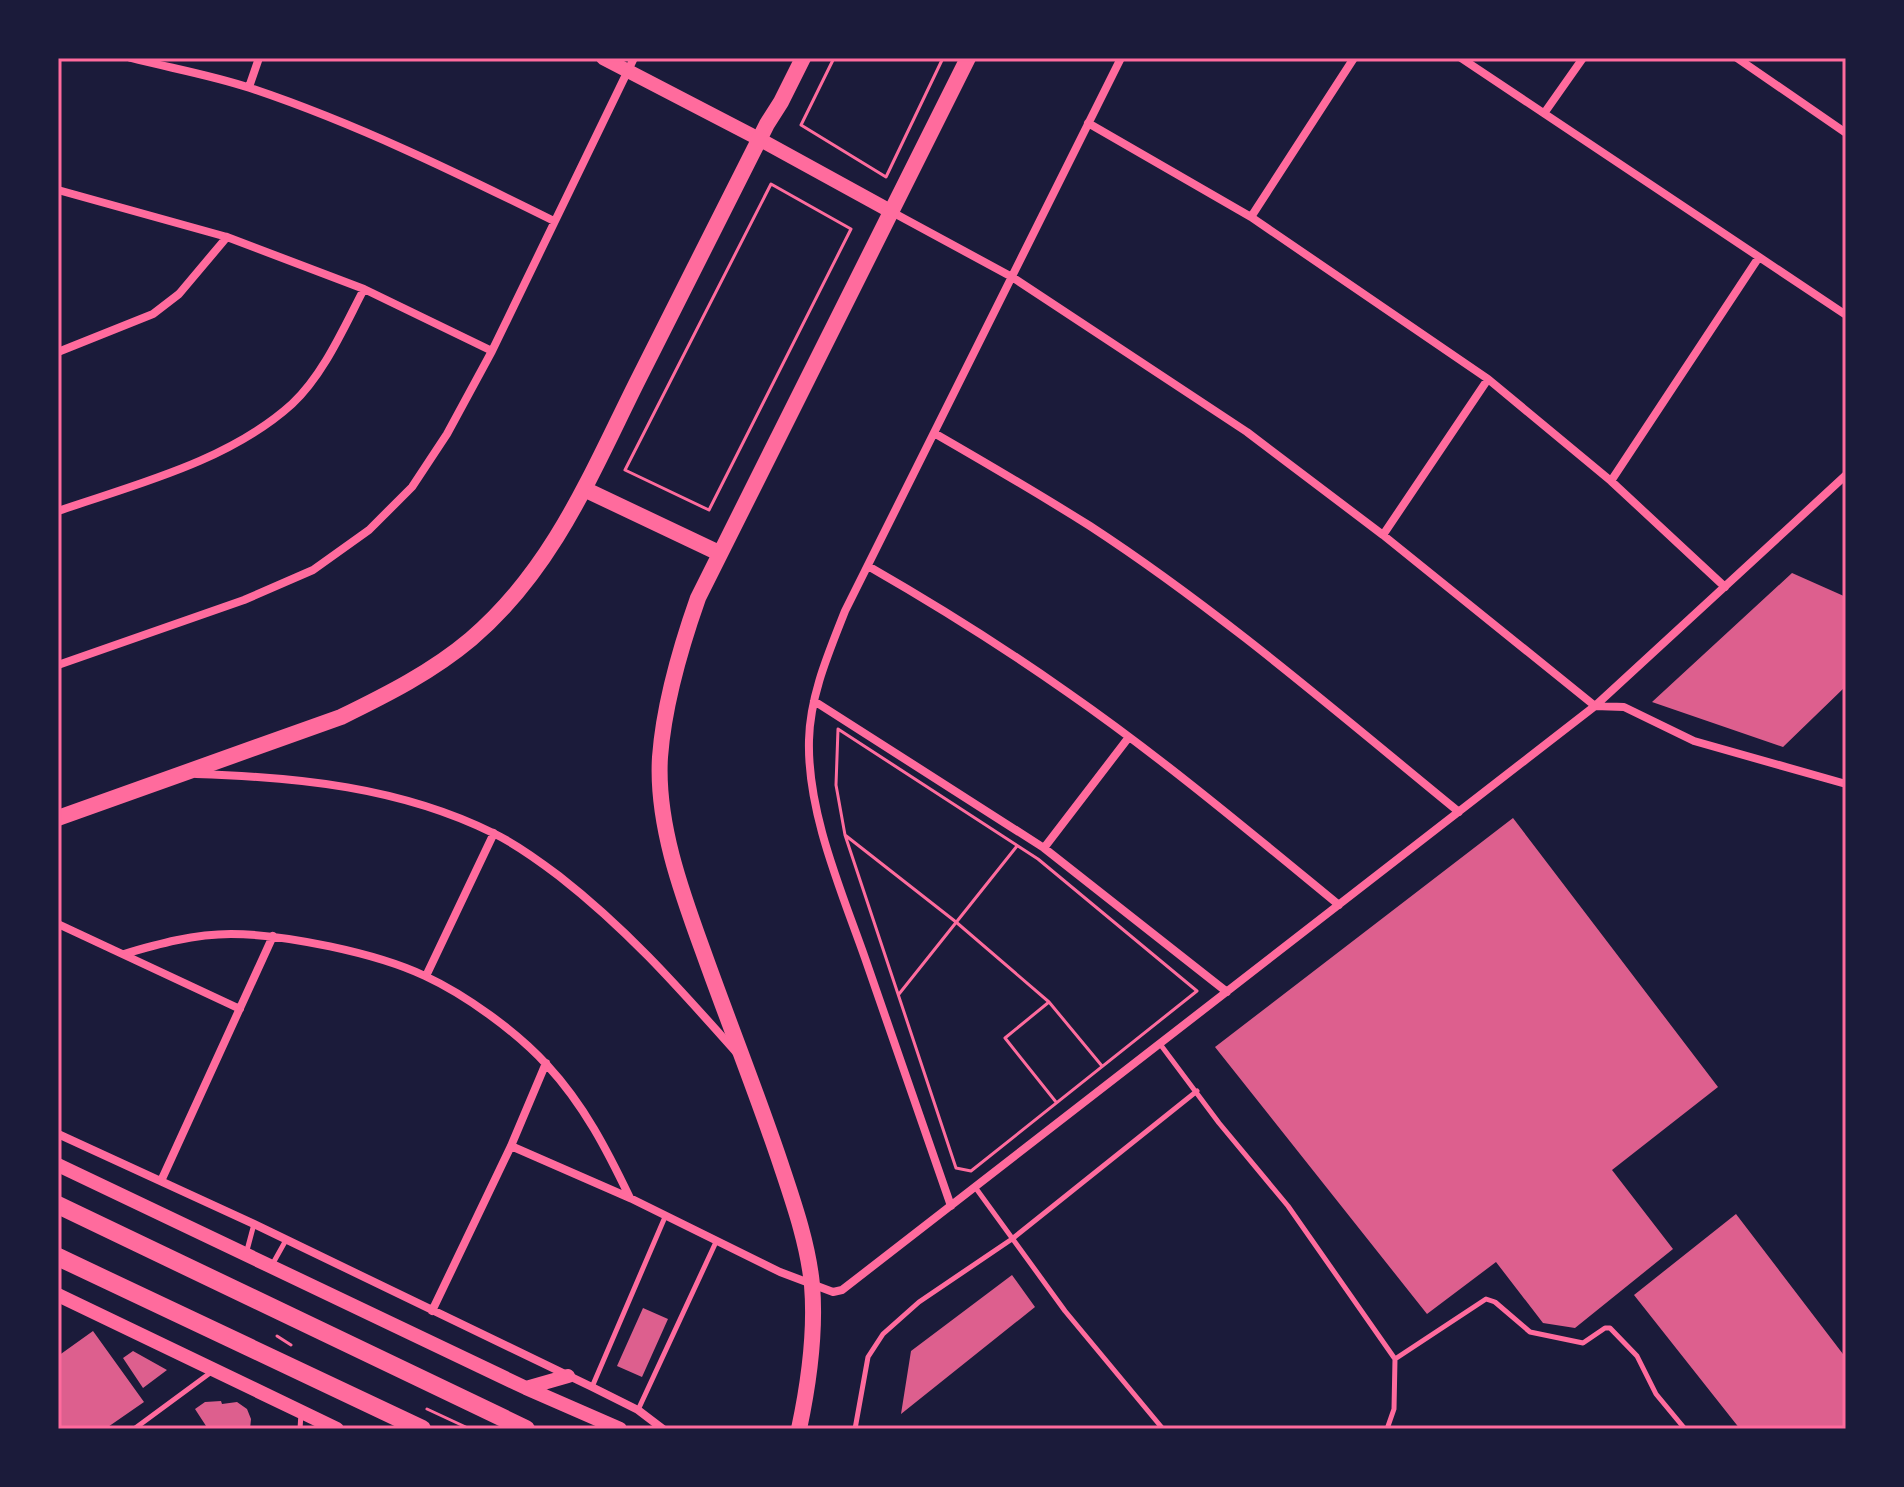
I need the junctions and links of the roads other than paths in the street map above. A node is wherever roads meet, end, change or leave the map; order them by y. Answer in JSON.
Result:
{"nodes":[{"id":1,"x":131,"y":58,"type":"edge"},
{"id":2,"x":259,"y":58,"type":"edge"},
{"id":3,"x":603,"y":58,"type":"edge"},
{"id":4,"x":803,"y":58,"type":"edge"},
{"id":5,"x":968,"y":58,"type":"edge"},
{"id":6,"x":1121,"y":58,"type":"edge"},
{"id":7,"x":1354,"y":58,"type":"edge"},
{"id":8,"x":1461,"y":58,"type":"edge"},
{"id":9,"x":1583,"y":58,"type":"edge"},
{"id":10,"x":1737,"y":58,"type":"edge"},
{"id":11,"x":631,"y":65,"type":"edge"},
{"id":12,"x":249,"y":87,"type":"junction"},
{"id":13,"x":1545,"y":112,"type":"junction"},
{"id":14,"x":1088,"y":123,"type":"junction"},
{"id":15,"x":1846,"y":133,"type":"edge"},
{"id":16,"x":759,"y":139,"type":"junction"},
{"id":17,"x":58,"y":190,"type":"edge"},
{"id":18,"x":892,"y":212,"type":"junction"},
{"id":19,"x":1251,"y":217,"type":"junction"},
{"id":20,"x":554,"y":221,"type":"junction"},
{"id":21,"x":227,"y":237,"type":"junction"},
{"id":22,"x":1759,"y":257,"type":"junction"},
{"id":23,"x":1012,"y":277,"type":"junction"},
{"id":24,"x":364,"y":289,"type":"junction"},
{"id":25,"x":1846,"y":315,"type":"edge"},
{"id":26,"x":492,"y":351,"type":"junction"},
{"id":27,"x":58,"y":352,"type":"edge"},
{"id":28,"x":1488,"y":379,"type":"junction"},
{"id":29,"x":934,"y":433,"type":"junction"},
{"id":30,"x":1846,"y":475,"type":"edge"},
{"id":31,"x":1611,"y":481,"type":"junction"},
{"id":32,"x":584,"y":489,"type":"junction"},
{"id":33,"x":58,"y":511,"type":"edge"},
{"id":34,"x":1383,"y":535,"type":"junction"},
{"id":35,"x":719,"y":553,"type":"junction"},
{"id":36,"x":868,"y":566,"type":"junction"},
{"id":37,"x":1725,"y":587,"type":"junction"},
{"id":38,"x":58,"y":665,"type":"edge"},
{"id":39,"x":814,"y":701,"type":"junction"},
{"id":40,"x":1595,"y":706,"type":"junction"},
{"id":41,"x":1129,"y":737,"type":"junction"},
{"id":42,"x":189,"y":773,"type":"junction"},
{"id":43,"x":1846,"y":784,"type":"edge"},
{"id":44,"x":1459,"y":812,"type":"junction"},
{"id":45,"x":58,"y":818,"type":"edge"},
{"id":46,"x":494,"y":833,"type":"junction"},
{"id":47,"x":1044,"y":848,"type":"junction"},
{"id":48,"x":1339,"y":905,"type":"junction"},
{"id":49,"x":58,"y":924,"type":"edge"},
{"id":50,"x":273,"y":936,"type":"junction"},
{"id":51,"x":124,"y":954,"type":"junction"},
{"id":52,"x":426,"y":976,"type":"junction"},
{"id":53,"x":1227,"y":992,"type":"junction"},
{"id":54,"x":240,"y":1009,"type":"junction"},
{"id":55,"x":1160,"y":1044,"type":"junction"},
{"id":56,"x":742,"y":1059,"type":"junction"},
{"id":57,"x":546,"y":1063,"type":"junction"},
{"id":58,"x":1197,"y":1091,"type":"junction"},
{"id":59,"x":58,"y":1134,"type":"edge"},
{"id":60,"x":511,"y":1146,"type":"junction"},
{"id":61,"x":58,"y":1165,"type":"edge"},
{"id":62,"x":161,"y":1181,"type":"junction"},
{"id":63,"x":975,"y":1187,"type":"junction"},
{"id":64,"x":630,"y":1198,"type":"junction"},
{"id":65,"x":951,"y":1206,"type":"junction"},
{"id":66,"x":62,"y":1207,"type":"edge"},
{"id":67,"x":665,"y":1217,"type":"junction"},
{"id":68,"x":254,"y":1224,"type":"junction"},
{"id":69,"x":1012,"y":1239,"type":"junction"},
{"id":70,"x":286,"y":1240,"type":"junction"},
{"id":71,"x":716,"y":1242,"type":"junction"},
{"id":72,"x":246,"y":1254,"type":"junction"},
{"id":73,"x":58,"y":1257,"type":"edge"},
{"id":74,"x":271,"y":1266,"type":"junction"},
{"id":75,"x":812,"y":1284,"type":"junction"},
{"id":76,"x":58,"y":1295,"type":"edge"},
{"id":77,"x":432,"y":1311,"type":"junction"},
{"id":78,"x":1395,"y":1359,"type":"junction"},
{"id":79,"x":209,"y":1367,"type":"junction"},
{"id":80,"x":568,"y":1376,"type":"junction"},
{"id":81,"x":195,"y":1382,"type":"junction"},
{"id":82,"x":592,"y":1387,"type":"junction"},
{"id":83,"x":526,"y":1388,"type":"junction"},
{"id":84,"x":638,"y":1410,"type":"junction"},
{"id":85,"x":301,"y":1412,"type":"junction"},
{"id":86,"x":134,"y":1429,"type":"edge"},
{"id":87,"x":300,"y":1429,"type":"edge"},
{"id":88,"x":337,"y":1429,"type":"edge"},
{"id":89,"x":422,"y":1429,"type":"edge"},
{"id":90,"x":526,"y":1429,"type":"edge"},
{"id":91,"x":620,"y":1429,"type":"edge"},
{"id":92,"x":663,"y":1429,"type":"edge"},
{"id":93,"x":799,"y":1429,"type":"edge"},
{"id":94,"x":855,"y":1429,"type":"edge"},
{"id":95,"x":1163,"y":1429,"type":"edge"},
{"id":96,"x":1387,"y":1429,"type":"edge"},
{"id":97,"x":1685,"y":1429,"type":"edge"}],
"edges":[{"from":1,"to":12,"type":"street"},
{"from":2,"to":12,"type":"street"},
{"from":3,"to":11,"type":"street"},
{"from":4,"to":16,"type":"main road"},
{"from":5,"to":18,"type":"main road"},
{"from":6,"to":14,"type":"street"},
{"from":7,"to":19,"type":"street"},
{"from":8,"to":13,"type":"street"},
{"from":9,"to":13,"type":"street"},
{"from":10,"to":15,"type":"street"},
{"from":11,"to":16,"type":"street"},
{"from":11,"to":20,"type":"street"},
{"from":12,"to":20,"type":"street"},
{"from":13,"to":22,"type":"street"},
{"from":14,"to":19,"type":"street"},
{"from":14,"to":23,"type":"street"},
{"from":16,"to":18,"type":"street"},
{"from":16,"to":32,"type":"main road"},
{"from":17,"to":21,"type":"street"},
{"from":18,"to":23,"type":"street"},
{"from":18,"to":35,"type":"main road"},
{"from":19,"to":28,"type":"street"},
{"from":20,"to":26,"type":"street"},
{"from":21,"to":24,"type":"street"},
{"from":21,"to":27,"type":"street"},
{"from":22,"to":25,"type":"street"},
{"from":22,"to":31,"type":"street"},
{"from":23,"to":29,"type":"street"},
{"from":23,"to":34,"type":"street"},
{"from":24,"to":26,"type":"street"},
{"from":24,"to":33,"type":"street"},
{"from":26,"to":38,"type":"street"},
{"from":28,"to":31,"type":"street"},
{"from":28,"to":34,"type":"street"},
{"from":29,"to":36,"type":"street"},
{"from":29,"to":44,"type":"street"},
{"from":30,"to":37,"type":"street"},
{"from":31,"to":37,"type":"street"},
{"from":32,"to":35,"type":"main road"},
{"from":32,"to":42,"type":"main road"},
{"from":34,"to":40,"type":"street"},
{"from":35,"to":56,"type":"main road"},
{"from":36,"to":39,"type":"street"},
{"from":36,"to":41,"type":"street"},
{"from":37,"to":40,"type":"street"},
{"from":39,"to":47,"type":"street"},
{"from":39,"to":65,"type":"street"},
{"from":40,"to":43,"type":"street"},
{"from":40,"to":44,"type":"street"},
{"from":41,"to":47,"type":"street"},
{"from":41,"to":48,"type":"street"},
{"from":42,"to":45,"type":"main road"},
{"from":42,"to":46,"type":"street"},
{"from":44,"to":48,"type":"street"},
{"from":46,"to":52,"type":"street"},
{"from":46,"to":56,"type":"street"},
{"from":47,"to":53,"type":"street"},
{"from":48,"to":53,"type":"street"},
{"from":49,"to":51,"type":"street"},
{"from":50,"to":51,"type":"street"},
{"from":50,"to":52,"type":"street"},
{"from":50,"to":54,"type":"street"},
{"from":51,"to":54,"type":"street"},
{"from":52,"to":57,"type":"street"},
{"from":53,"to":55,"type":"street"},
{"from":54,"to":62,"type":"street"},
{"from":55,"to":58,"type":"lane"},
{"from":55,"to":63,"type":"street"},
{"from":56,"to":75,"type":"main road"},
{"from":57,"to":60,"type":"street"},
{"from":57,"to":64,"type":"street"},
{"from":58,"to":69,"type":"lane"},
{"from":58,"to":78,"type":"lane"},
{"from":59,"to":62,"type":"street"},
{"from":60,"to":64,"type":"street"},
{"from":60,"to":77,"type":"street"},
{"from":61,"to":72,"type":"street"},
{"from":62,"to":68,"type":"street"},
{"from":63,"to":65,"type":"street"},
{"from":63,"to":69,"type":"lane"},
{"from":64,"to":67,"type":"street"},
{"from":65,"to":75,"type":"street"},
{"from":66,"to":90,"type":"main road"},
{"from":67,"to":71,"type":"street"},
{"from":67,"to":82,"type":"lane"},
{"from":68,"to":70,"type":"street"},
{"from":68,"to":72,"type":"lane"},
{"from":69,"to":94,"type":"lane"},
{"from":69,"to":95,"type":"lane"},
{"from":70,"to":74,"type":"lane"},
{"from":70,"to":77,"type":"street"},
{"from":71,"to":75,"type":"street"},
{"from":71,"to":84,"type":"lane"},
{"from":72,"to":74,"type":"street"},
{"from":73,"to":89,"type":"main road"},
{"from":74,"to":83,"type":"street"},
{"from":75,"to":93,"type":"main road"},
{"from":76,"to":79,"type":"street"},
{"from":77,"to":80,"type":"street"},
{"from":78,"to":96,"type":"lane"},
{"from":78,"to":97,"type":"lane"},
{"from":79,"to":81,"type":"lane"},
{"from":79,"to":81,"type":"lane"},
{"from":79,"to":85,"type":"street"},
{"from":80,"to":82,"type":"street"},
{"from":80,"to":83,"type":"street"},
{"from":81,"to":86,"type":"lane"},
{"from":82,"to":84,"type":"street"},
{"from":83,"to":91,"type":"street"},
{"from":84,"to":92,"type":"street"},
{"from":85,"to":87,"type":"lane"},
{"from":85,"to":88,"type":"street"}]}
